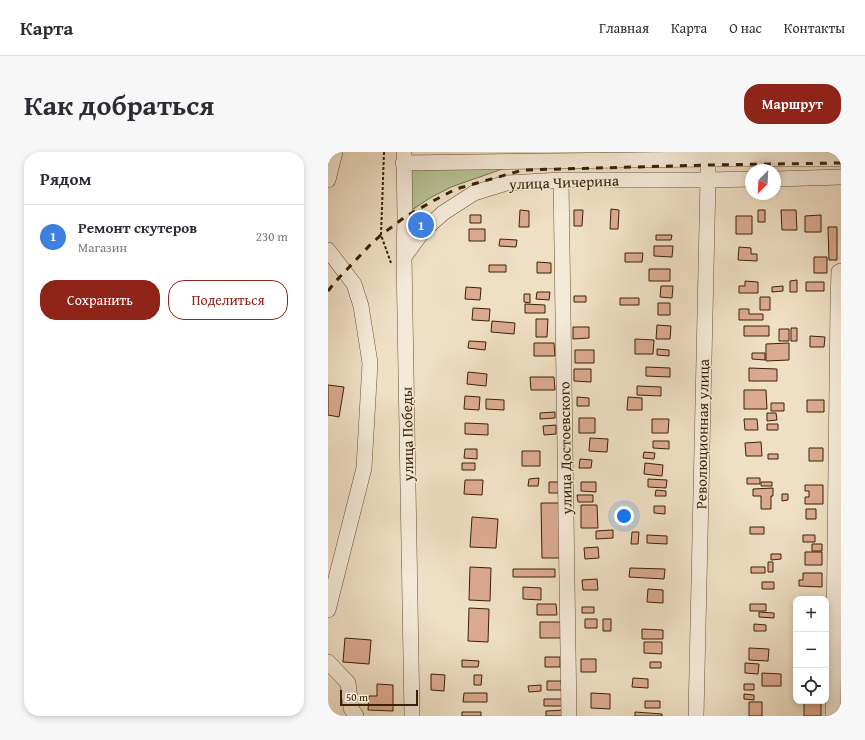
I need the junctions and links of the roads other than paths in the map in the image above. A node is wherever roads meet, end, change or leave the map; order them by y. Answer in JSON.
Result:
{"nodes":[{"id":1,"x":336,"y":152,"type":"edge"},
{"id":2,"x":708,"y":155,"type":"edge"},
{"id":3,"x":404,"y":157,"type":"edge"},
{"id":4,"x":841,"y":159,"type":"edge"},
{"id":5,"x":841,"y":177,"type":"edge"},
{"id":6,"x":745,"y":179,"type":"edge"},
{"id":7,"x":781,"y":179,"type":"edge"},
{"id":8,"x":328,"y":180,"type":"edge"},
{"id":9,"x":561,"y":180,"type":"junction"},
{"id":10,"x":708,"y":180,"type":"junction"},
{"id":11,"x":328,"y":250,"type":"edge"},
{"id":12,"x":404,"y":258,"type":"junction"},
{"id":13,"x":841,"y":271,"type":"edge"},
{"id":14,"x":839,"y":303,"type":"edge"},
{"id":15,"x":328,"y":610,"type":"edge"},
{"id":16,"x":837,"y":637,"type":"edge"},
{"id":17,"x":328,"y":662,"type":"edge"},
{"id":18,"x":356,"y":716,"type":"edge"},
{"id":19,"x":412,"y":716,"type":"edge"},
{"id":20,"x":569,"y":716,"type":"edge"},
{"id":21,"x":696,"y":716,"type":"edge"},
{"id":22,"x":833,"y":716,"type":"edge"}],
"edges":[{"from":1,"to":8,"type":"street"},
{"from":2,"to":3,"type":"street","name":"улица Чичерина"},
{"from":2,"to":4,"type":"street","name":"улица Чичерина"},
{"from":2,"to":10,"type":"street","name":"Революционная улица"},
{"from":3,"to":12,"type":"street","name":"улица Победы"},
{"from":5,"to":7,"type":"street"},
{"from":6,"to":10,"type":"street","name":"улица Чичерина"},
{"from":9,"to":10,"type":"street","name":"улица Чичерина"},
{"from":9,"to":12,"type":"street","name":"улица Чичерина"},
{"from":9,"to":20,"type":"street","name":"улица Достоевского"},
{"from":10,"to":21,"type":"street","name":"Революционная улица"},
{"from":11,"to":15,"type":"street"},
{"from":12,"to":19,"type":"street","name":"улица Победы"},
{"from":13,"to":14,"type":"street"},
{"from":14,"to":16,"type":"street"},
{"from":16,"to":22,"type":"street"},
{"from":17,"to":18,"type":"street"}]}
